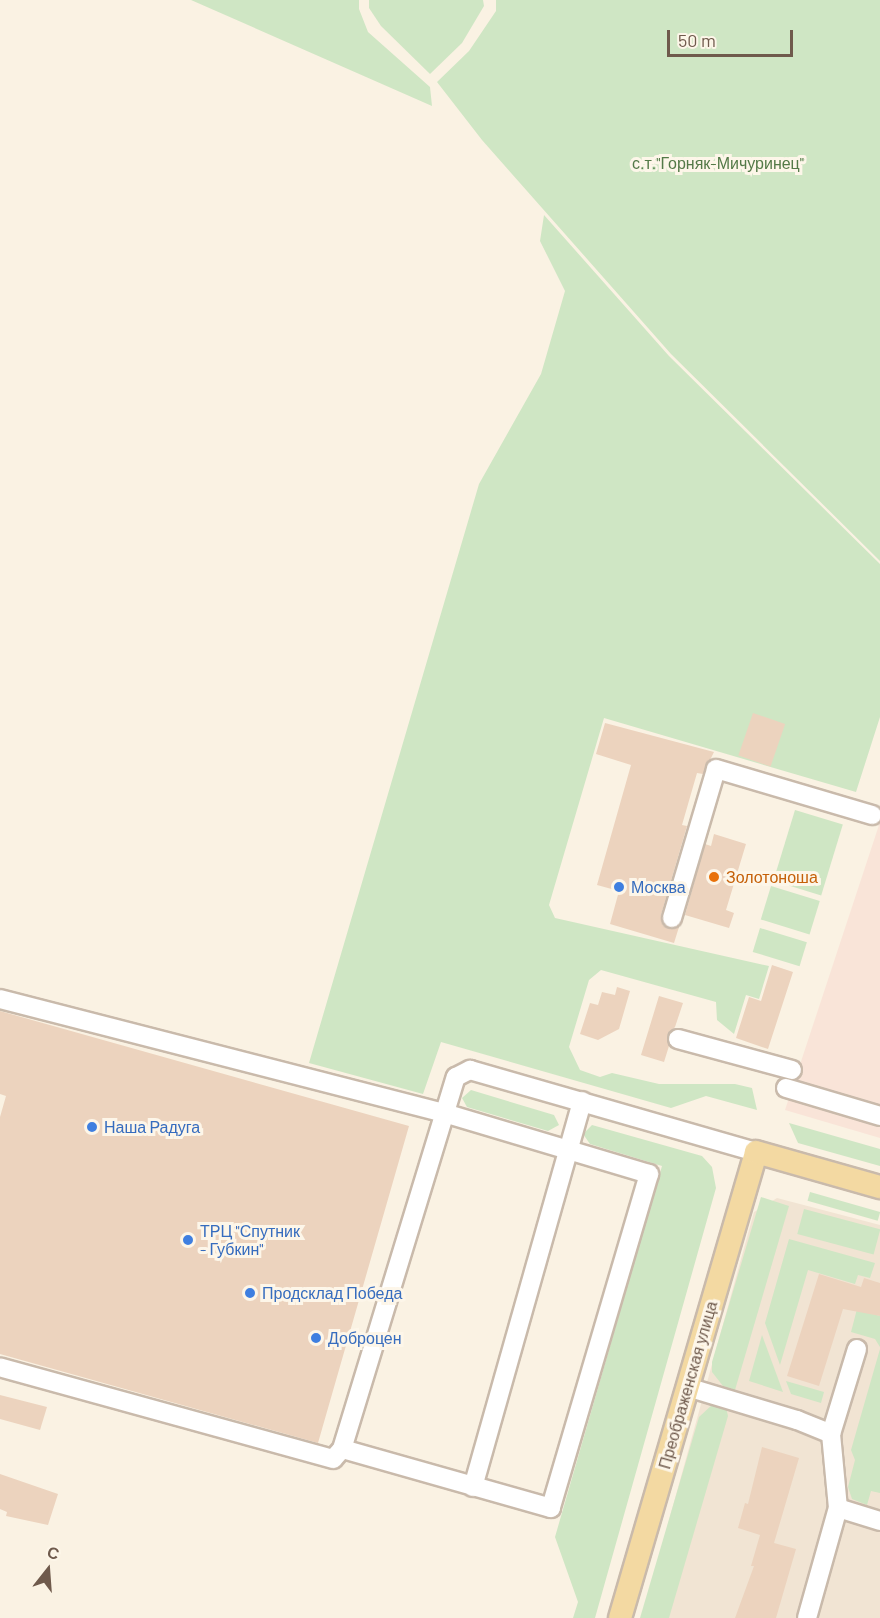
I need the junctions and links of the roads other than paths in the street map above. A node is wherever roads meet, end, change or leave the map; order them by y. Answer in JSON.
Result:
{"nodes":[{"id":1,"x":872,"y":815,"type":"dead end"},
{"id":2,"x":672,"y":918,"type":"dead end"},
{"id":3,"x":0,"y":999,"type":"edge"},
{"id":4,"x":678,"y":1039,"type":"dead end"},
{"id":5,"x":792,"y":1070,"type":"dead end"},
{"id":6,"x":786,"y":1088,"type":"dead end"},
{"id":7,"x":582,"y":1101,"type":"junction"},
{"id":8,"x":444,"y":1113,"type":"junction"},
{"id":9,"x":880,"y":1116,"type":"edge"},
{"id":10,"x":567,"y":1148,"type":"junction"},
{"id":11,"x":756,"y":1152,"type":"junction"},
{"id":12,"x":880,"y":1187,"type":"edge"},
{"id":13,"x":857,"y":1350,"type":"dead end"},
{"id":14,"x":0,"y":1367,"type":"edge"},
{"id":15,"x":687,"y":1387,"type":"junction"},
{"id":16,"x":831,"y":1434,"type":"junction"},
{"id":17,"x":342,"y":1449,"type":"junction"},
{"id":18,"x":473,"y":1487,"type":"junction"},
{"id":19,"x":838,"y":1508,"type":"junction"},
{"id":20,"x":880,"y":1521,"type":"edge"},
{"id":21,"x":620,"y":1618,"type":"edge"},
{"id":22,"x":807,"y":1618,"type":"edge"}],
"edges":[{"from":1,"to":2,"type":"street"},
{"from":3,"to":8,"type":"street"},
{"from":4,"to":5,"type":"street"},
{"from":6,"to":9,"type":"street"},
{"from":7,"to":8,"type":"street"},
{"from":7,"to":10,"type":"street"},
{"from":7,"to":11,"type":"street"},
{"from":8,"to":10,"type":"street"},
{"from":8,"to":17,"type":"street"},
{"from":10,"to":18,"type":"street"},
{"from":10,"to":18,"type":"street"},
{"from":11,"to":12,"type":"main road"},
{"from":11,"to":15,"type":"main road","name":"Преображенская улица"},
{"from":13,"to":16,"type":"street"},
{"from":14,"to":17,"type":"street"},
{"from":15,"to":16,"type":"street"},
{"from":15,"to":21,"type":"main road","name":"Преображенская улица"},
{"from":16,"to":19,"type":"street"},
{"from":17,"to":18,"type":"street"},
{"from":19,"to":20,"type":"street"},
{"from":19,"to":22,"type":"street"}]}
